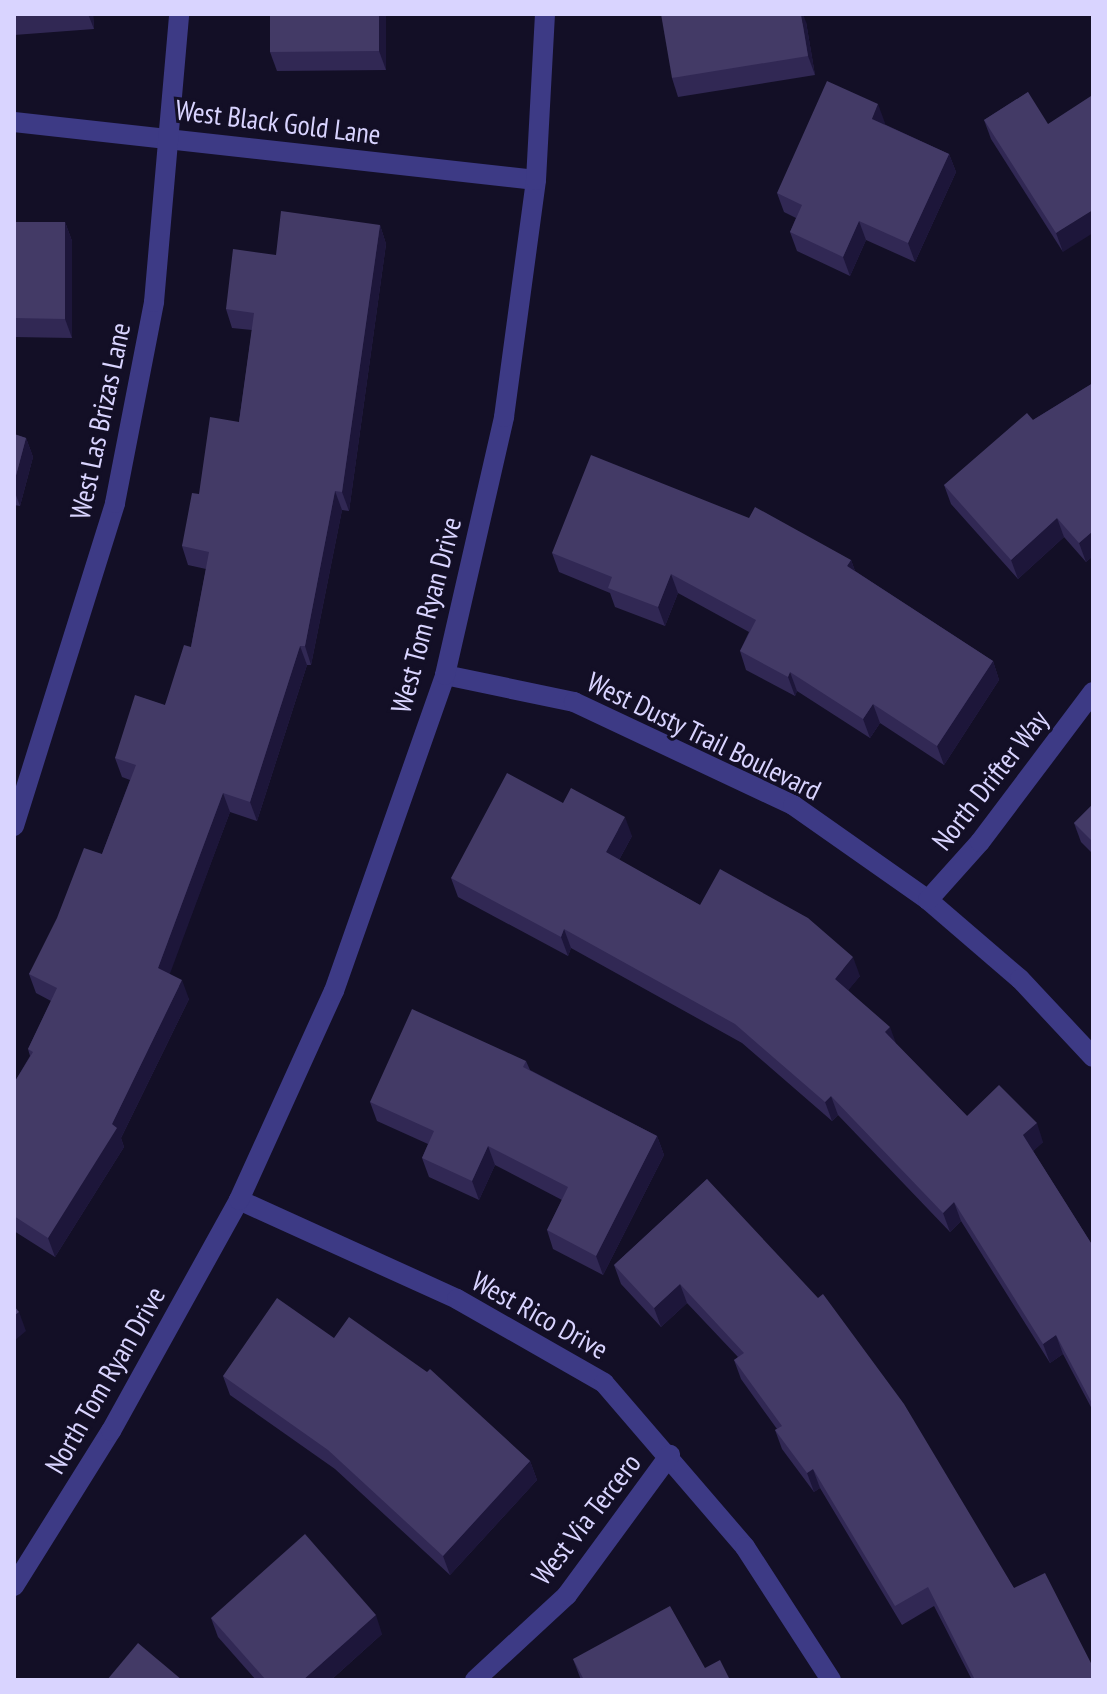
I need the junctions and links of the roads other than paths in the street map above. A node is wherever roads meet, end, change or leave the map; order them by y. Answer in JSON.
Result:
{"nodes":[{"id":1,"x":179,"y":14,"type":"edge"},
{"id":2,"x":545,"y":14,"type":"edge"},
{"id":3,"x":14,"y":122,"type":"edge"},
{"id":4,"x":168,"y":137,"type":"junction"},
{"id":5,"x":536,"y":180,"type":"junction"},
{"id":6,"x":445,"y":675,"type":"junction"},
{"id":7,"x":1093,"y":692,"type":"edge"},
{"id":8,"x":14,"y":826,"type":"edge"},
{"id":9,"x":928,"y":900,"type":"junction"},
{"id":10,"x":1093,"y":1057,"type":"edge"},
{"id":11,"x":239,"y":1200,"type":"junction"},
{"id":12,"x":670,"y":1455,"type":"junction"},
{"id":13,"x":14,"y":1586,"type":"edge"},
{"id":14,"x":475,"y":1680,"type":"edge"},
{"id":15,"x":831,"y":1680,"type":"edge"}],
"edges":[{"from":1,"to":4,"type":"street","name":"West Las Brizas Lane"},
{"from":2,"to":5,"type":"street","name":"West Tom Ryan Drive"},
{"from":3,"to":4,"type":"street","name":"West Black Gold Lane"},
{"from":4,"to":5,"type":"street","name":"West Black Gold Lane"},
{"from":4,"to":8,"type":"street","name":"West Las Brizas Lane"},
{"from":5,"to":6,"type":"street","name":"West Tom Ryan Drive"},
{"from":6,"to":9,"type":"street","name":"West Dusty Trail Boulevard"},
{"from":6,"to":11,"type":"street","name":"West Tom Ryan Drive"},
{"from":7,"to":9,"type":"street","name":"North Drifter Way"},
{"from":9,"to":10,"type":"street","name":"West Dusty Trail Boulevard"},
{"from":11,"to":12,"type":"street","name":"West Rico Drive"},
{"from":11,"to":13,"type":"street","name":"North Tom Ryan Drive"},
{"from":12,"to":14,"type":"street","name":"West Via Tercero"},
{"from":12,"to":15,"type":"street","name":"West Rico Drive"}]}
